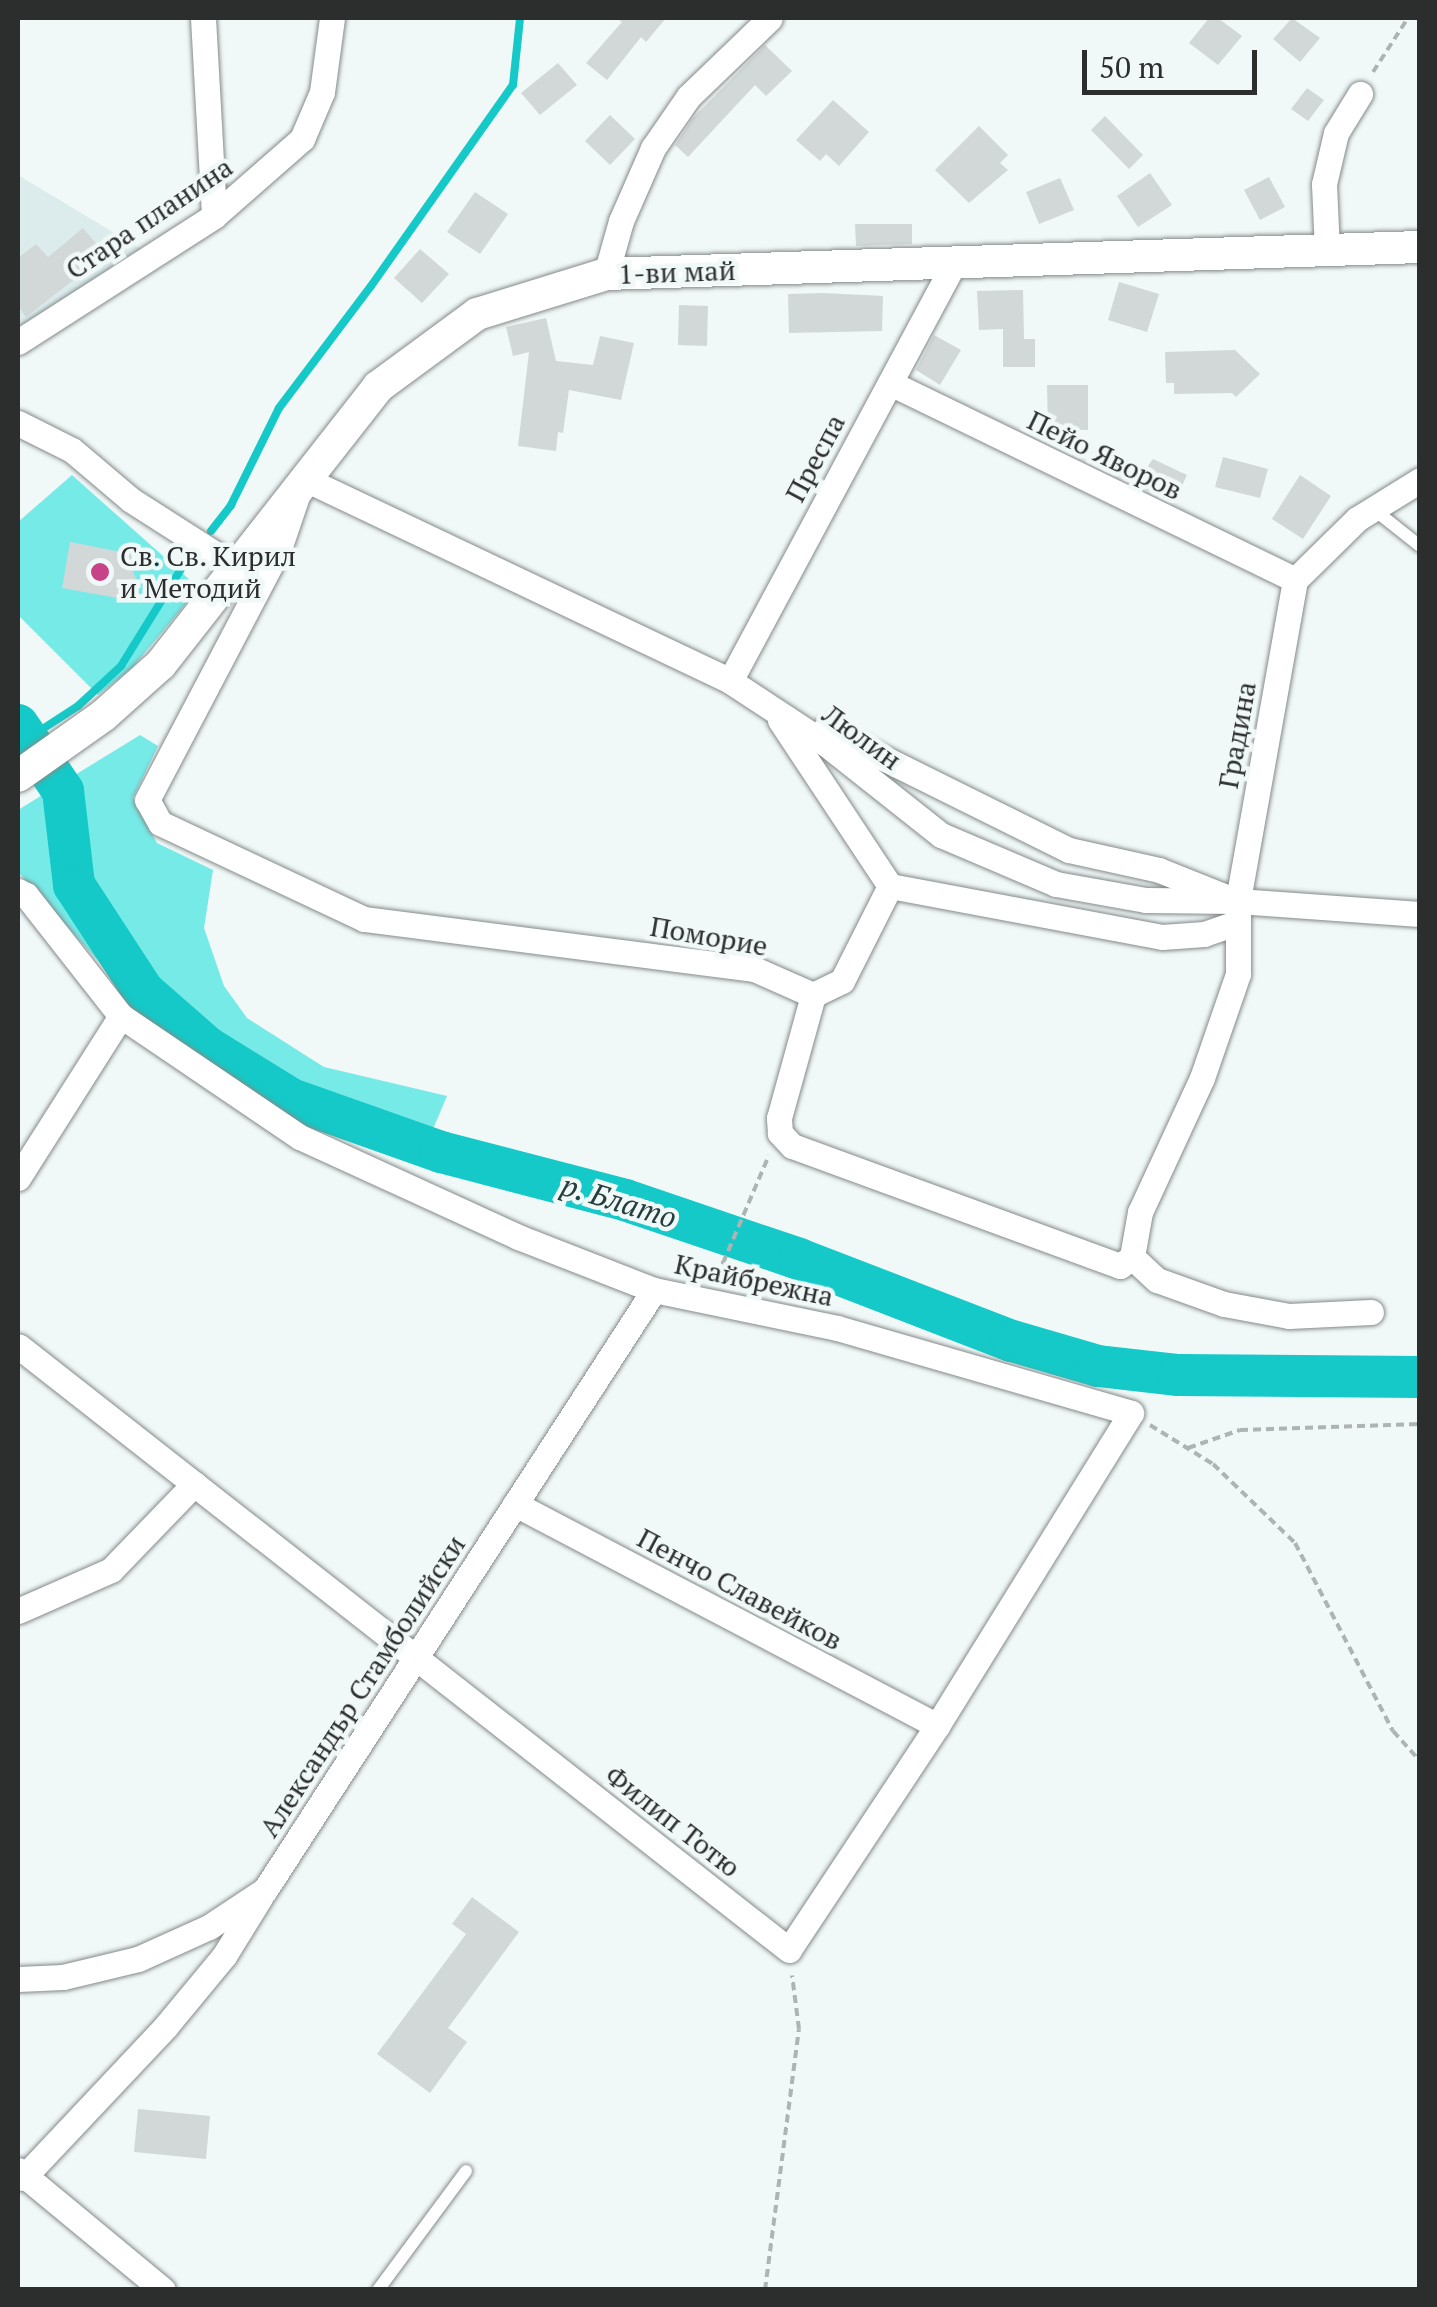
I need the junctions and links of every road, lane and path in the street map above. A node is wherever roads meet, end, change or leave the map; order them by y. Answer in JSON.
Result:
{"nodes":[{"id":1,"x":203,"y":18,"type":"edge"},
{"id":2,"x":332,"y":18,"type":"edge"},
{"id":3,"x":770,"y":18,"type":"edge"},
{"id":4,"x":1408,"y":18,"type":"edge"},
{"id":5,"x":1360,"y":94,"type":"joint"},
{"id":6,"x":214,"y":216,"type":"junction"},
{"id":7,"x":1420,"y":247,"type":"edge"},
{"id":8,"x":1327,"y":250,"type":"junction"},
{"id":9,"x":954,"y":264,"type":"junction"},
{"id":10,"x":606,"y":274,"type":"junction"},
{"id":11,"x":18,"y":342,"type":"edge"},
{"id":12,"x":890,"y":384,"type":"junction"},
{"id":13,"x":18,"y":423,"type":"edge"},
{"id":14,"x":303,"y":478,"type":"junction"},
{"id":15,"x":1420,"y":480,"type":"edge"},
{"id":16,"x":1372,"y":508,"type":"junction"},
{"id":17,"x":1420,"y":546,"type":"edge"},
{"id":18,"x":239,"y":569,"type":"junction"},
{"id":19,"x":1295,"y":580,"type":"junction"},
{"id":20,"x":730,"y":681,"type":"junction"},
{"id":21,"x":752,"y":697,"type":"junction"},
{"id":22,"x":777,"y":716,"type":"junction"},
{"id":23,"x":18,"y":776,"type":"edge"},
{"id":24,"x":890,"y":886,"type":"junction"},
{"id":25,"x":18,"y":892,"type":"edge"},
{"id":26,"x":1238,"y":912,"type":"junction"},
{"id":27,"x":1420,"y":914,"type":"edge"},
{"id":28,"x":813,"y":995,"type":"junction"},
{"id":29,"x":121,"y":1016,"type":"junction"},
{"id":30,"x":780,"y":1133,"type":"junction"},
{"id":31,"x":18,"y":1178,"type":"edge"},
{"id":32,"x":1132,"y":1257,"type":"junction"},
{"id":33,"x":723,"y":1263,"type":"dead end"},
{"id":34,"x":654,"y":1290,"type":"junction"},
{"id":35,"x":1371,"y":1312,"type":"dead end"},
{"id":36,"x":18,"y":1346,"type":"edge"},
{"id":37,"x":1131,"y":1413,"type":"junction"},
{"id":38,"x":1420,"y":1424,"type":"edge"},
{"id":39,"x":1188,"y":1448,"type":"junction"},
{"id":40,"x":194,"y":1484,"type":"junction"},
{"id":41,"x":515,"y":1504,"type":"junction"},
{"id":42,"x":18,"y":1611,"type":"edge"},
{"id":43,"x":415,"y":1659,"type":"junction"},
{"id":44,"x":938,"y":1726,"type":"junction"},
{"id":45,"x":1420,"y":1762,"type":"edge"},
{"id":46,"x":265,"y":1890,"type":"junction"},
{"id":47,"x":789,"y":1950,"type":"junction"},
{"id":48,"x":18,"y":1979,"type":"edge"},
{"id":49,"x":466,"y":2171,"type":"dead end"},
{"id":50,"x":20,"y":2174,"type":"edge"},
{"id":51,"x":164,"y":2290,"type":"edge"},
{"id":52,"x":378,"y":2290,"type":"edge"},
{"id":53,"x":765,"y":2290,"type":"edge"}],
"edges":[{"from":1,"to":6,"type":"street"},
{"from":2,"to":6,"type":"street","name":"Стара планина"},
{"from":3,"to":10,"type":"street"},
{"from":4,"to":5,"type":"path"},
{"from":5,"to":8,"type":"street"},
{"from":6,"to":11,"type":"street","name":"Стара планина"},
{"from":7,"to":8,"type":"street","name":"1-ви май"},
{"from":8,"to":9,"type":"street","name":"1-ви май"},
{"from":9,"to":10,"type":"street","name":"1-ви май"},
{"from":9,"to":12,"type":"street","name":"Преспа"},
{"from":10,"to":14,"type":"street","name":"1-ви май"},
{"from":12,"to":19,"type":"street","name":"Пейо Яворов"},
{"from":12,"to":20,"type":"street","name":"Преспа"},
{"from":13,"to":18,"type":"street"},
{"from":14,"to":18,"type":"street","name":"1-ви май"},
{"from":14,"to":20,"type":"street","name":"Люлин"},
{"from":14,"to":28,"type":"street","name":"Поморие"},
{"from":15,"to":16,"type":"street"},
{"from":16,"to":17,"type":"lane"},
{"from":16,"to":19,"type":"street"},
{"from":18,"to":23,"type":"street","name":"1-ви май"},
{"from":19,"to":26,"type":"street","name":"Градина"},
{"from":20,"to":21,"type":"street","name":"Люлин"},
{"from":21,"to":22,"type":"street","name":"Люлин"},
{"from":21,"to":26,"type":"street"},
{"from":22,"to":24,"type":"street"},
{"from":22,"to":26,"type":"street","name":"Люлин"},
{"from":24,"to":26,"type":"street"},
{"from":24,"to":28,"type":"street"},
{"from":25,"to":29,"type":"street","name":"Крайбрежна"},
{"from":26,"to":27,"type":"street","name":"Люлин"},
{"from":26,"to":32,"type":"street"},
{"from":28,"to":30,"type":"street"},
{"from":29,"to":31,"type":"street"},
{"from":29,"to":34,"type":"street","name":"Крайбрежна"},
{"from":30,"to":32,"type":"street"},
{"from":30,"to":33,"type":"path"},
{"from":32,"to":35,"type":"street"},
{"from":34,"to":37,"type":"street","name":"Крайбрежна"},
{"from":34,"to":41,"type":"street","name":"Александър Стамболийски"},
{"from":36,"to":40,"type":"street","name":"Филип Тотю"},
{"from":37,"to":39,"type":"path"},
{"from":37,"to":44,"type":"street"},
{"from":38,"to":39,"type":"path"},
{"from":39,"to":45,"type":"path"},
{"from":40,"to":42,"type":"street"},
{"from":40,"to":43,"type":"street","name":"Филип Тотю"},
{"from":41,"to":43,"type":"street","name":"Александър Стамболийски"},
{"from":41,"to":44,"type":"street","name":"Пенчо Славейков"},
{"from":43,"to":46,"type":"street","name":"Александър Стамболийски"},
{"from":43,"to":47,"type":"street","name":"Филип Тотю"},
{"from":44,"to":47,"type":"street"},
{"from":46,"to":48,"type":"street","name":"Александър Стамболийски"},
{"from":46,"to":50,"type":"street"},
{"from":47,"to":53,"type":"path"},
{"from":49,"to":52,"type":"lane"},
{"from":50,"to":51,"type":"street"}]}
